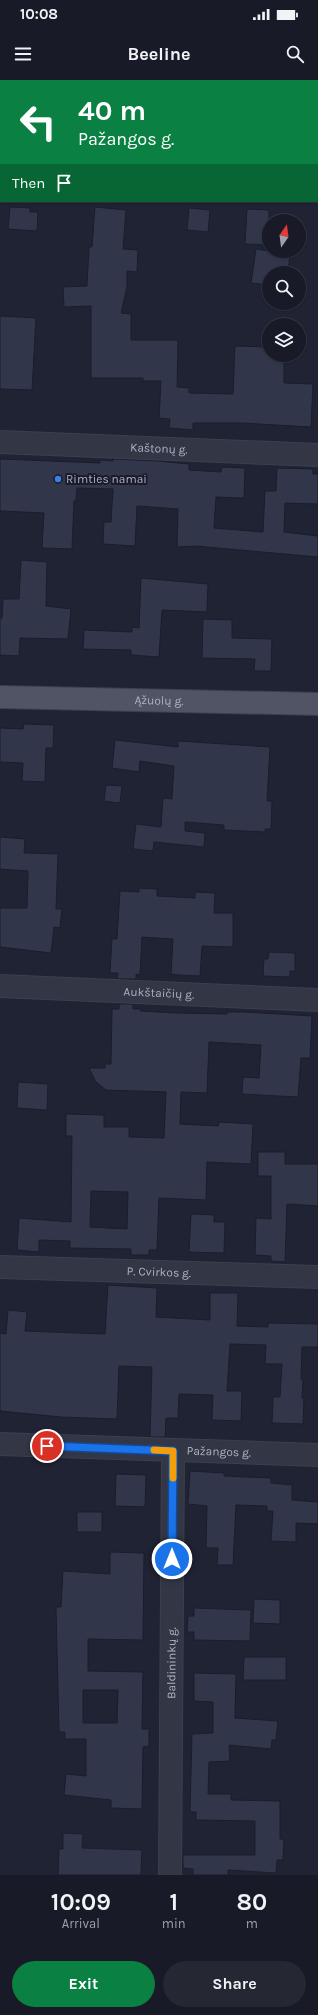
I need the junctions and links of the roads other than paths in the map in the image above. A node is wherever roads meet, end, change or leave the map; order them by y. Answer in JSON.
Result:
{"nodes":[{"id":1,"x":0,"y":442,"type":"edge"},
{"id":2,"x":318,"y":454,"type":"edge"},
{"id":3,"x":0,"y":697,"type":"edge"},
{"id":4,"x":318,"y":704,"type":"edge"},
{"id":5,"x":0,"y":986,"type":"edge"},
{"id":6,"x":318,"y":1000,"type":"edge"},
{"id":7,"x":0,"y":1267,"type":"edge"},
{"id":8,"x":318,"y":1277,"type":"edge"},
{"id":9,"x":0,"y":1444,"type":"edge"},
{"id":10,"x":173,"y":1451,"type":"junction"},
{"id":11,"x":318,"y":1455,"type":"edge"},
{"id":12,"x":170,"y":1875,"type":"edge"}],
"edges":[{"from":1,"to":2,"type":"street","name":"Kaštonų g."},
{"from":3,"to":4,"type":"main road","name":"Ąžuolų g."},
{"from":5,"to":6,"type":"street","name":"Aukštaičių g."},
{"from":7,"to":8,"type":"street","name":"P. Cvirkos g."},
{"from":9,"to":10,"type":"street","name":"Pažangos g."},
{"from":10,"to":11,"type":"street","name":"Pažangos g."},
{"from":10,"to":12,"type":"street","name":"Baldininkų g."}]}
